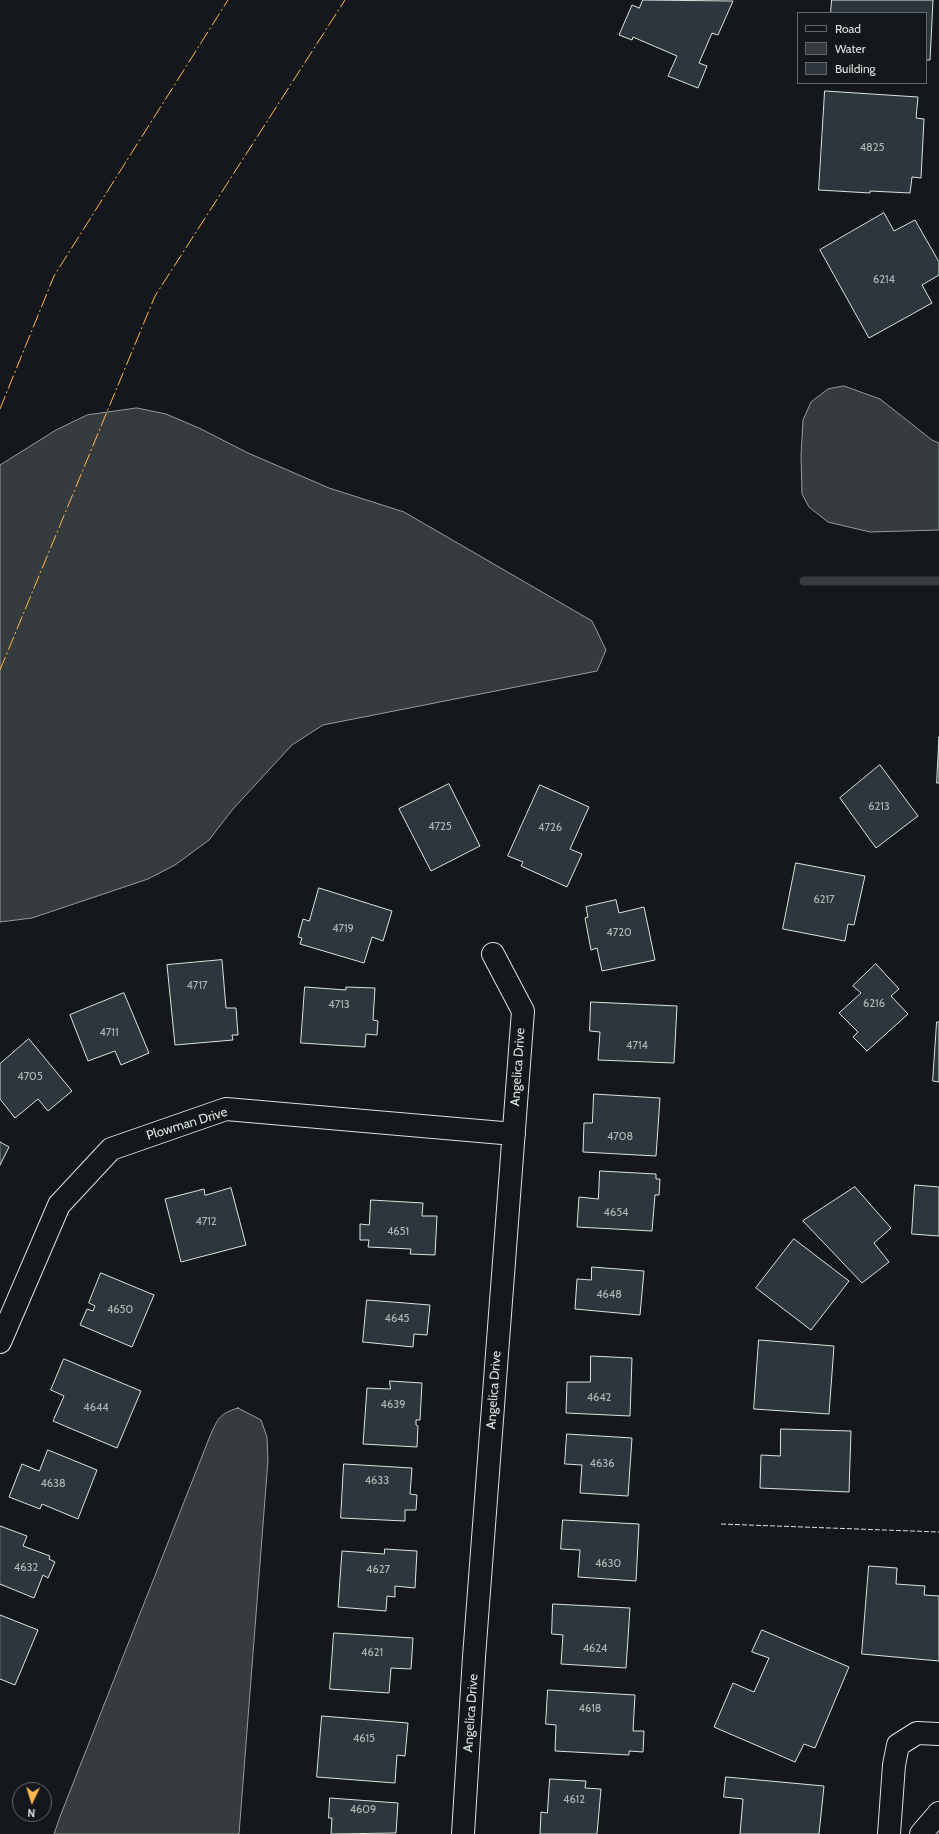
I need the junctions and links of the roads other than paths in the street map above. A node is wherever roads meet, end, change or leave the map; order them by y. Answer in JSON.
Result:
{"nodes":[{"id":1,"x":493,"y":954,"type":"dead end"},
{"id":2,"x":514,"y":1134,"type":"junction"},
{"id":3,"x":0,"y":1342,"type":"edge"},
{"id":4,"x":939,"y":1734,"type":"edge"},
{"id":5,"x":939,"y":1813,"type":"edge"},
{"id":6,"x":463,"y":1834,"type":"edge"},
{"id":7,"x":889,"y":1834,"type":"edge"},
{"id":8,"x":921,"y":1834,"type":"edge"}],
"edges":[{"from":1,"to":2,"type":"street","name":"Angelica Drive"},
{"from":2,"to":3,"type":"street","name":"Plowman Drive"},
{"from":2,"to":6,"type":"street","name":"Angelica Drive"},
{"from":4,"to":7,"type":"street"},
{"from":5,"to":8,"type":"street"}]}
